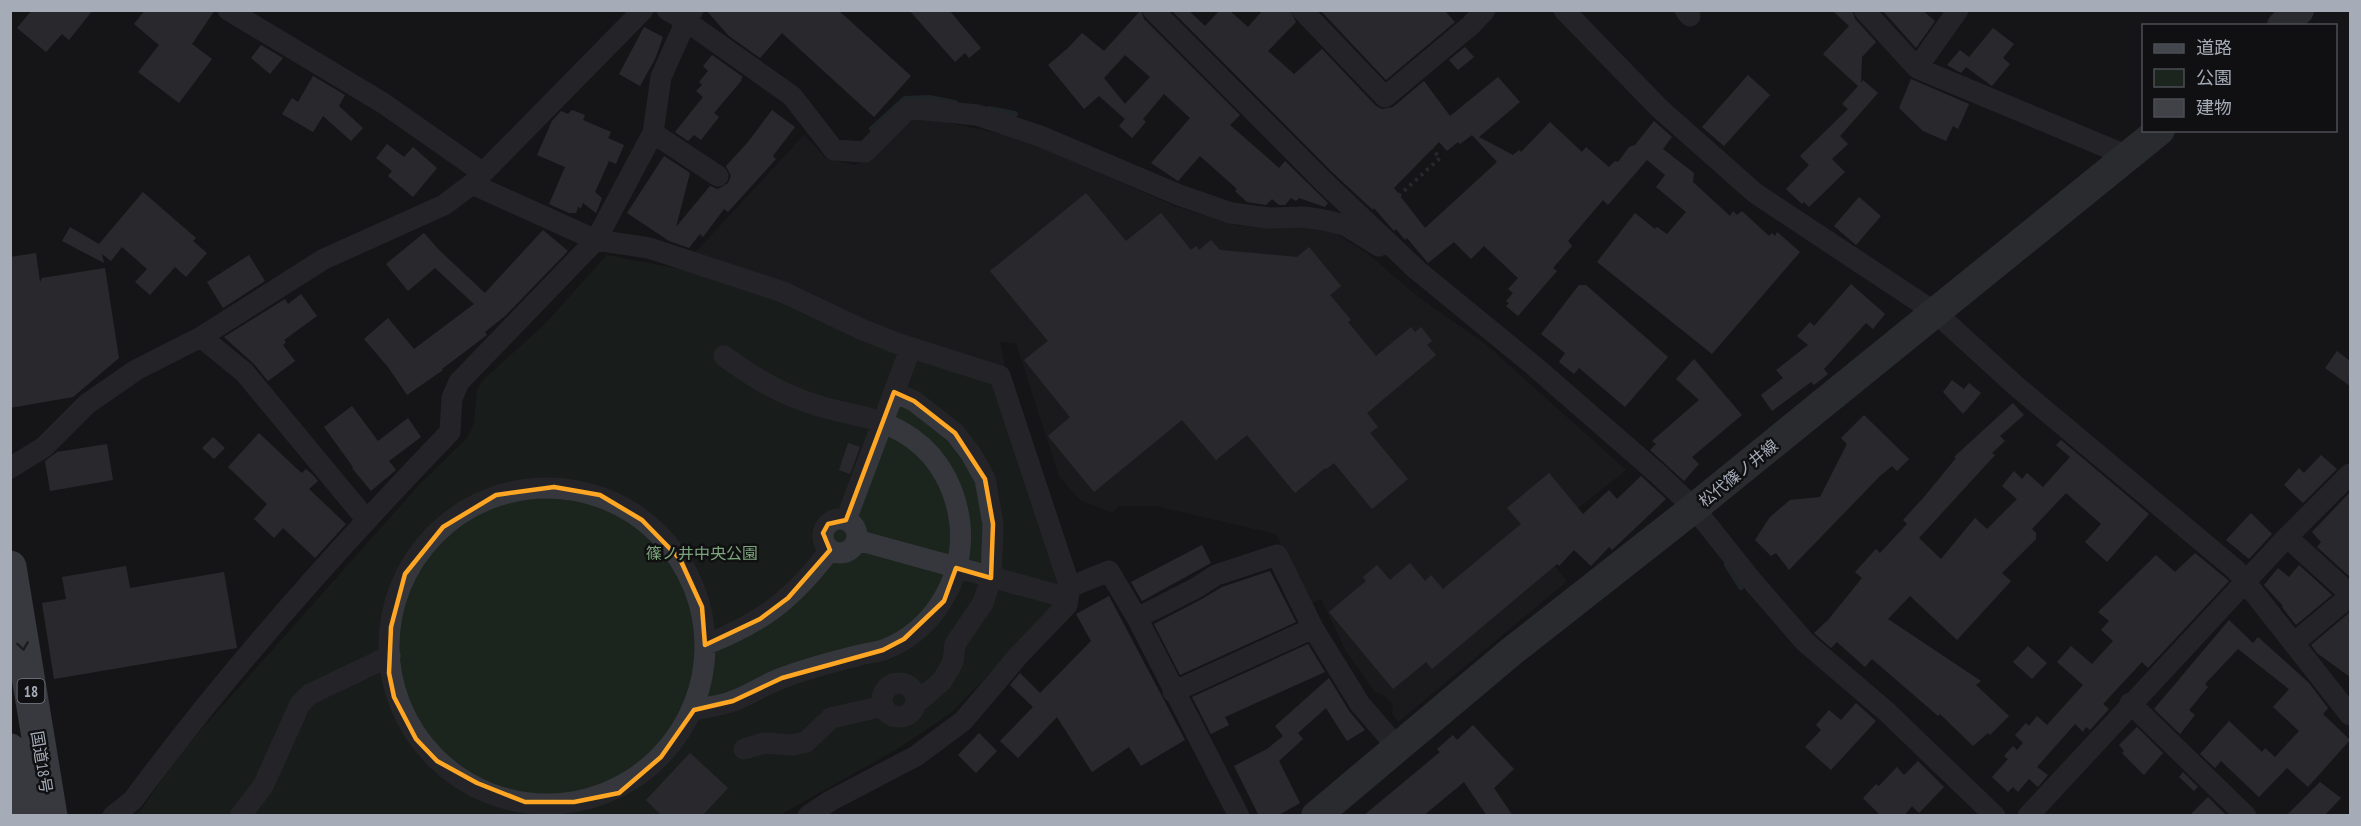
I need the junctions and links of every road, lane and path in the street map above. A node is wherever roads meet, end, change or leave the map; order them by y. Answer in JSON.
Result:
{"nodes":[{"id":1,"x":228,"y":10,"type":"edge"},
{"id":2,"x":643,"y":10,"type":"edge"},
{"id":3,"x":667,"y":10,"type":"edge"},
{"id":4,"x":1153,"y":10,"type":"edge"},
{"id":5,"x":1302,"y":10,"type":"edge"},
{"id":6,"x":1485,"y":10,"type":"edge"},
{"id":7,"x":1564,"y":10,"type":"edge"},
{"id":8,"x":1864,"y":10,"type":"edge"},
{"id":9,"x":1958,"y":10,"type":"edge"},
{"id":10,"x":2300,"y":10,"type":"edge"},
{"id":11,"x":690,"y":16,"type":"edge"},
{"id":12,"x":2284,"y":24,"type":"edge"},
{"id":13,"x":1917,"y":68,"type":"junction"},
{"id":14,"x":1385,"y":97,"type":"junction"},
{"id":15,"x":2158,"y":132,"type":"edge"},
{"id":16,"x":652,"y":133,"type":"junction"},
{"id":17,"x":2130,"y":157,"type":"junction"},
{"id":18,"x":718,"y":176,"type":"dead end"},
{"id":19,"x":477,"y":178,"type":"junction"},
{"id":20,"x":1368,"y":223,"type":"junction"},
{"id":21,"x":596,"y":240,"type":"junction"},
{"id":22,"x":1417,"y":270,"type":"junction"},
{"id":23,"x":1936,"y":313,"type":"junction"},
{"id":24,"x":201,"y":337,"type":"junction"},
{"id":25,"x":908,"y":355,"type":"dead end"},
{"id":26,"x":724,"y":356,"type":"dead end"},
{"id":27,"x":894,"y":392,"type":"junction"},
{"id":28,"x":882,"y":421,"type":"junction"},
{"id":29,"x":10,"y":468,"type":"edge"},
{"id":30,"x":2350,"y":474,"type":"edge"},
{"id":31,"x":1694,"y":508,"type":"junction"},
{"id":32,"x":366,"y":519,"type":"junction"},
{"id":33,"x":846,"y":520,"type":"junction"},
{"id":34,"x":2287,"y":537,"type":"junction"},
{"id":35,"x":857,"y":540,"type":"junction"},
{"id":36,"x":830,"y":550,"type":"junction"},
{"id":37,"x":10,"y":567,"type":"edge"},
{"id":38,"x":956,"y":568,"type":"junction"},
{"id":39,"x":991,"y":578,"type":"junction"},
{"id":40,"x":2244,"y":583,"type":"junction"},
{"id":41,"x":1069,"y":593,"type":"junction"},
{"id":42,"x":2350,"y":595,"type":"edge"},
{"id":43,"x":1137,"y":618,"type":"junction"},
{"id":44,"x":1313,"y":628,"type":"junction"},
{"id":45,"x":2294,"y":643,"type":"junction"},
{"id":46,"x":705,"y":645,"type":"junction"},
{"id":47,"x":390,"y":656,"type":"junction"},
{"id":48,"x":1173,"y":692,"type":"junction"},
{"id":49,"x":2130,"y":703,"type":"junction"},
{"id":50,"x":693,"y":710,"type":"junction"},
{"id":51,"x":2350,"y":715,"type":"edge"},
{"id":52,"x":1397,"y":747,"type":"junction"},
{"id":53,"x":744,"y":749,"type":"dead end"},
{"id":54,"x":10,"y":750,"type":"edge"},
{"id":55,"x":619,"y":794,"type":"junction"},
{"id":56,"x":537,"y":809,"type":"edge"},
{"id":57,"x":22,"y":816,"type":"edge"},
{"id":58,"x":51,"y":816,"type":"edge"},
{"id":59,"x":113,"y":816,"type":"edge"},
{"id":60,"x":240,"y":816,"type":"edge"},
{"id":61,"x":600,"y":816,"type":"edge"},
{"id":62,"x":807,"y":816,"type":"edge"},
{"id":63,"x":1239,"y":816,"type":"edge"},
{"id":64,"x":1316,"y":816,"type":"edge"},
{"id":65,"x":1995,"y":816,"type":"edge"},
{"id":66,"x":2028,"y":816,"type":"edge"},
{"id":67,"x":2246,"y":816,"type":"edge"}],
"edges":[{"from":1,"to":19,"type":"street"},
{"from":2,"to":19,"type":"street"},
{"from":3,"to":11,"type":"street"},
{"from":4,"to":20,"type":"street"},
{"from":5,"to":14,"type":"street"},
{"from":6,"to":14,"type":"street"},
{"from":7,"to":23,"type":"street"},
{"from":8,"to":13,"type":"street"},
{"from":9,"to":13,"type":"street"},
{"from":10,"to":12,"type":"main road"},
{"from":11,"to":16,"type":"street"},
{"from":11,"to":22,"type":"street"},
{"from":13,"to":17,"type":"street"},
{"from":14,"to":20,"type":"path"},
{"from":15,"to":17,"type":"main road","name":"松代篠ノ井線"},
{"from":16,"to":18,"type":"street"},
{"from":16,"to":21,"type":"street"},
{"from":17,"to":23,"type":"main road","name":"松代篠ノ井線"},
{"from":19,"to":21,"type":"street"},
{"from":19,"to":24,"type":"street"},
{"from":20,"to":22,"type":"street"},
{"from":21,"to":32,"type":"street"},
{"from":21,"to":41,"type":"street"},
{"from":22,"to":31,"type":"street"},
{"from":23,"to":31,"type":"main road","name":"松代篠ノ井線"},
{"from":23,"to":40,"type":"street"},
{"from":24,"to":29,"type":"street"},
{"from":24,"to":32,"type":"street"},
{"from":25,"to":27,"type":"street"},
{"from":26,"to":28,"type":"street"},
{"from":27,"to":28,"type":"street"},
{"from":27,"to":39,"type":"street"},
{"from":28,"to":33,"type":"street"},
{"from":28,"to":38,"type":"street"},
{"from":30,"to":34,"type":"street"},
{"from":31,"to":52,"type":"main road","name":"松代篠ノ井線"},
{"from":31,"to":65,"type":"street"},
{"from":32,"to":59,"type":"street"},
{"from":33,"to":35,"type":"street"},
{"from":33,"to":36,"type":"street"},
{"from":34,"to":40,"type":"street"},
{"from":34,"to":42,"type":"street"},
{"from":35,"to":36,"type":"street"},
{"from":35,"to":38,"type":"street"},
{"from":36,"to":46,"type":"street"},
{"from":37,"to":58,"type":"highway","name":"国道18号","number":"18","one_way":true},
{"from":38,"to":39,"type":"street"},
{"from":38,"to":50,"type":"street"},
{"from":39,"to":41,"type":"street"},
{"from":39,"to":53,"type":"street"},
{"from":40,"to":45,"type":"street"},
{"from":40,"to":49,"type":"street"},
{"from":41,"to":43,"type":"street"},
{"from":41,"to":62,"type":"street"},
{"from":42,"to":45,"type":"street"},
{"from":43,"to":44,"type":"street"},
{"from":43,"to":48,"type":"street"},
{"from":44,"to":48,"type":"street"},
{"from":44,"to":52,"type":"street"},
{"from":45,"to":51,"type":"street"},
{"from":46,"to":47,"type":"street"},
{"from":46,"to":50,"type":"street"},
{"from":47,"to":56,"type":"street"},
{"from":47,"to":60,"type":"street"},
{"from":48,"to":63,"type":"street"},
{"from":49,"to":66,"type":"street"},
{"from":49,"to":67,"type":"street"},
{"from":50,"to":55,"type":"street"},
{"from":52,"to":64,"type":"main road","name":"松代篠ノ井線"},
{"from":54,"to":57,"type":"highway","name":"国道18号"},
{"from":55,"to":56,"type":"street"},
{"from":55,"to":61,"type":"street"}]}
